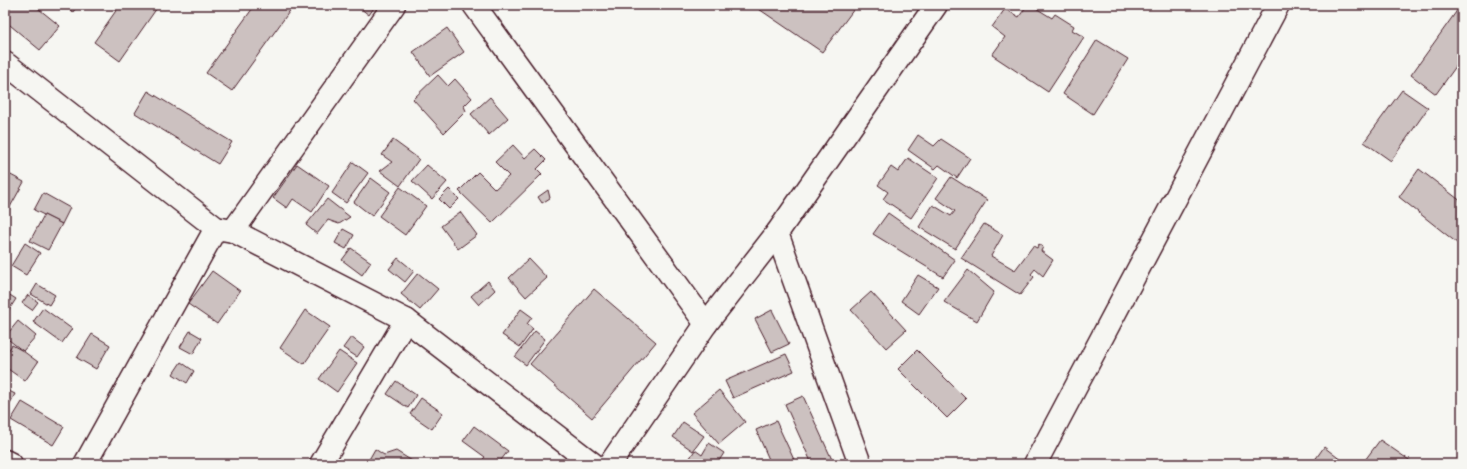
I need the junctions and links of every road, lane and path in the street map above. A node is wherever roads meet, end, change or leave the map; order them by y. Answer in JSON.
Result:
{"nodes":[{"id":1,"x":394,"y":5,"type":"edge"},
{"id":2,"x":474,"y":5,"type":"edge"},
{"id":3,"x":936,"y":5,"type":"edge"},
{"id":4,"x":1278,"y":5,"type":"edge"},
{"id":5,"x":5,"y":63,"type":"edge"},
{"id":6,"x":225,"y":229,"type":"junction"},
{"id":7,"x":777,"y":234,"type":"junction"},
{"id":8,"x":406,"y":320,"type":"junction"},
{"id":9,"x":706,"y":324,"type":"junction"},
{"id":10,"x":5,"y":461,"type":"edge"},
{"id":11,"x":11,"y":464,"type":"edge"},
{"id":12,"x":85,"y":464,"type":"edge"},
{"id":13,"x":321,"y":464,"type":"edge"},
{"id":14,"x":593,"y":464,"type":"edge"},
{"id":15,"x":610,"y":464,"type":"edge"},
{"id":16,"x":860,"y":464,"type":"edge"},
{"id":17,"x":1035,"y":464,"type":"edge"}],
"edges":[{"from":1,"to":6,"type":"street"},
{"from":2,"to":9,"type":"street"},
{"from":3,"to":7,"type":"street"},
{"from":4,"to":17,"type":"street"},
{"from":5,"to":6,"type":"street"},
{"from":6,"to":8,"type":"street"},
{"from":6,"to":12,"type":"street"},
{"from":7,"to":9,"type":"street"},
{"from":7,"to":16,"type":"street"},
{"from":8,"to":13,"type":"street"},
{"from":8,"to":14,"type":"street"},
{"from":9,"to":15,"type":"street"},
{"from":10,"to":11,"type":"street"}]}
